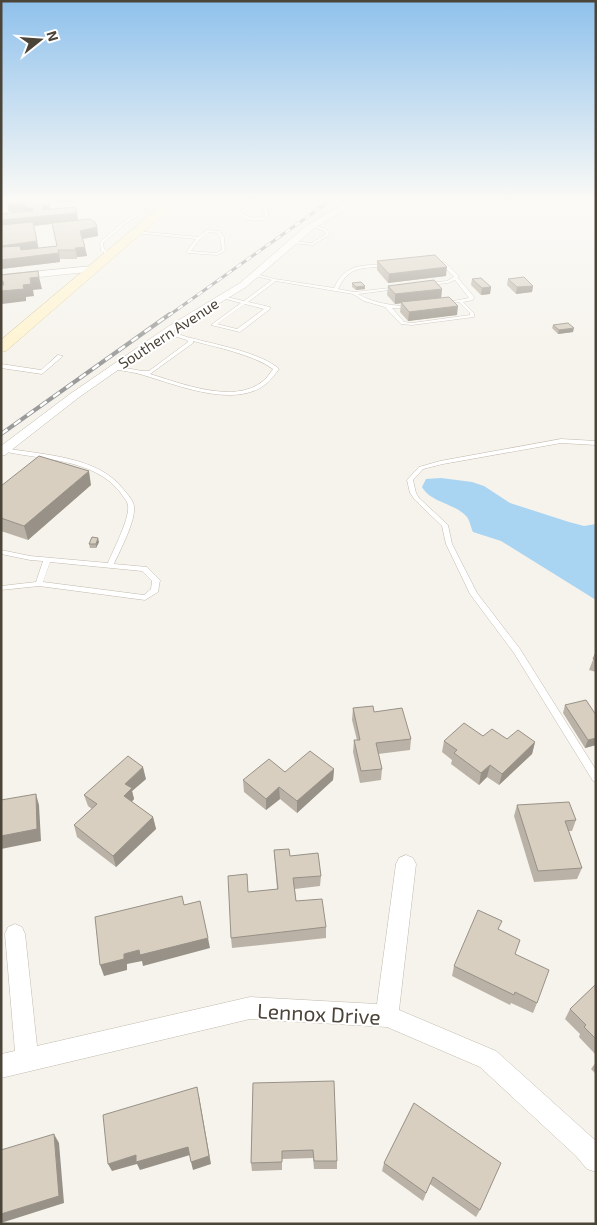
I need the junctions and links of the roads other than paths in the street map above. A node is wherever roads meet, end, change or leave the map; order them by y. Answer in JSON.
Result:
{"nodes":[{"id":1,"x":109,"y":255,"type":"edge"},
{"id":2,"x":276,"y":255,"type":"edge"},
{"id":3,"x":434,"y":260,"type":"edge"},
{"id":4,"x":390,"y":264,"type":"edge"},
{"id":5,"x":93,"y":269,"type":"junction"},
{"id":6,"x":254,"y":274,"type":"junction"},
{"id":7,"x":1,"y":278,"type":"edge"},
{"id":8,"x":456,"y":278,"type":"junction"},
{"id":9,"x":275,"y":280,"type":"junction"},
{"id":10,"x":419,"y":285,"type":"edge"},
{"id":11,"x":400,"y":288,"type":"edge"},
{"id":12,"x":335,"y":290,"type":"junction"},
{"id":13,"x":354,"y":293,"type":"junction"},
{"id":14,"x":224,"y":297,"type":"junction"},
{"id":15,"x":460,"y":301,"type":"junction"},
{"id":16,"x":244,"y":302,"type":"junction"},
{"id":17,"x":434,"y":304,"type":"edge"},
{"id":18,"x":387,"y":306,"type":"junction"},
{"id":19,"x":417,"y":306,"type":"edge"},
{"id":20,"x":166,"y":332,"type":"junction"},
{"id":21,"x":189,"y":339,"type":"junction"},
{"id":22,"x":1,"y":348,"type":"edge"},
{"id":23,"x":60,"y":356,"type":"dead end"},
{"id":24,"x":1,"y":366,"type":"edge"},
{"id":25,"x":115,"y":368,"type":"junction"},
{"id":26,"x":142,"y":373,"type":"junction"},
{"id":27,"x":596,"y":443,"type":"edge"},
{"id":28,"x":3,"y":451,"type":"edge"},
{"id":29,"x":1,"y":552,"type":"edge"},
{"id":30,"x":47,"y":560,"type":"junction"},
{"id":31,"x":110,"y":566,"type":"junction"},
{"id":32,"x":39,"y":584,"type":"junction"},
{"id":33,"x":1,"y":588,"type":"edge"},
{"id":34,"x":596,"y":778,"type":"edge"},
{"id":35,"x":406,"y":864,"type":"dead end"},
{"id":36,"x":15,"y":934,"type":"dead end"},
{"id":37,"x":387,"y":1016,"type":"junction"},
{"id":38,"x":27,"y":1059,"type":"junction"},
{"id":39,"x":1,"y":1066,"type":"edge"},
{"id":40,"x":596,"y":1160,"type":"edge"}],
"edges":[{"from":1,"to":5,"type":"main road"},
{"from":2,"to":6,"type":"street","name":"Southern Avenue"},
{"from":3,"to":8,"type":"lane"},
{"from":4,"to":12,"type":"lane"},
{"from":5,"to":7,"type":"street"},
{"from":5,"to":22,"type":"main road"},
{"from":6,"to":9,"type":"lane"},
{"from":6,"to":14,"type":"street","name":"Southern Avenue"},
{"from":8,"to":10,"type":"lane"},
{"from":8,"to":15,"type":"lane"},
{"from":9,"to":12,"type":"lane"},
{"from":9,"to":16,"type":"lane"},
{"from":11,"to":13,"type":"lane"},
{"from":12,"to":13,"type":"lane"},
{"from":13,"to":18,"type":"lane"},
{"from":14,"to":16,"type":"lane"},
{"from":14,"to":20,"type":"street","name":"Southern Avenue"},
{"from":15,"to":17,"type":"lane"},
{"from":15,"to":18,"type":"lane"},
{"from":16,"to":16,"type":"lane"},
{"from":18,"to":19,"type":"lane"},
{"from":20,"to":21,"type":"lane"},
{"from":20,"to":25,"type":"street","name":"Southern Avenue"},
{"from":21,"to":26,"type":"lane"},
{"from":21,"to":26,"type":"lane"},
{"from":23,"to":24,"type":"lane"},
{"from":25,"to":26,"type":"lane"},
{"from":25,"to":28,"type":"street","name":"Southern Avenue"},
{"from":27,"to":34,"type":"lane"},
{"from":28,"to":31,"type":"lane"},
{"from":29,"to":30,"type":"lane"},
{"from":30,"to":31,"type":"lane"},
{"from":30,"to":32,"type":"lane"},
{"from":31,"to":32,"type":"lane"},
{"from":32,"to":33,"type":"lane"},
{"from":35,"to":37,"type":"street"},
{"from":36,"to":38,"type":"street"},
{"from":37,"to":38,"type":"street","name":"Lennox Drive"},
{"from":37,"to":40,"type":"street","name":"Lennox Drive"},
{"from":38,"to":39,"type":"street","name":"Lennox Drive"}]}
